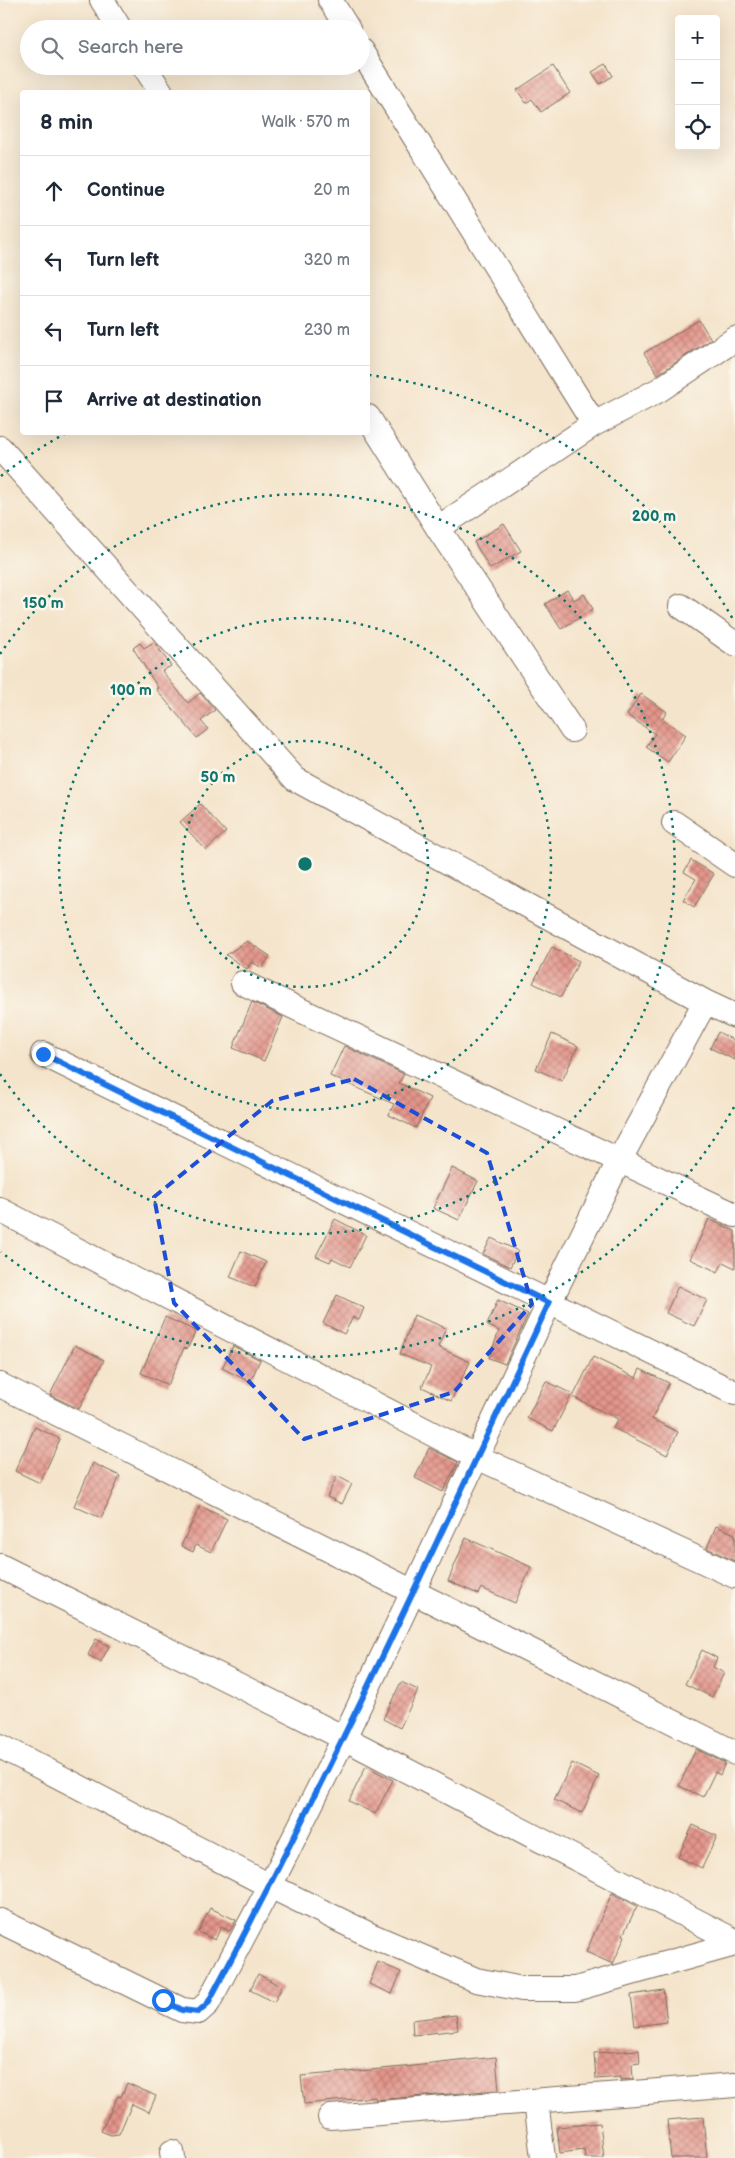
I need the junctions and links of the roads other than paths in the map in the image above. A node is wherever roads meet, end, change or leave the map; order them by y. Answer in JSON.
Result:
{"nodes":[{"id":1,"x":102,"y":0,"type":"edge"},
{"id":2,"x":330,"y":0,"type":"edge"},
{"id":3,"x":114,"y":20,"type":"edge"},
{"id":4,"x":342,"y":20,"type":"edge"},
{"id":5,"x":370,"y":65,"type":"edge"},
{"id":6,"x":150,"y":75,"type":"edge"},
{"id":7,"x":160,"y":90,"type":"edge"},
{"id":8,"x":735,"y":339,"type":"edge"},
{"id":9,"x":370,"y":420,"type":"edge"},
{"id":10,"x":594,"y":424,"type":"junction"},
{"id":11,"x":0,"y":448,"type":"edge"},
{"id":12,"x":438,"y":528,"type":"junction"},
{"id":13,"x":681,"y":606,"type":"dead end"},
{"id":14,"x":735,"y":644,"type":"edge"},
{"id":15,"x":572,"y":730,"type":"dead end"},
{"id":16,"x":674,"y":823,"type":"dead end"},
{"id":17,"x":735,"y":865,"type":"edge"},
{"id":18,"x":243,"y":983,"type":"dead end"},
{"id":19,"x":705,"y":1002,"type":"junction"},
{"id":20,"x":735,"y":1016,"type":"edge"},
{"id":21,"x":43,"y":1054,"type":"dead end"},
{"id":22,"x":620,"y":1160,"type":"junction"},
{"id":23,"x":0,"y":1210,"type":"edge"},
{"id":24,"x":735,"y":1215,"type":"edge"},
{"id":25,"x":549,"y":1303,"type":"junction"},
{"id":26,"x":0,"y":1385,"type":"edge"},
{"id":27,"x":735,"y":1393,"type":"edge"},
{"id":28,"x":477,"y":1457,"type":"junction"},
{"id":29,"x":0,"y":1566,"type":"edge"},
{"id":30,"x":735,"y":1576,"type":"edge"},
{"id":31,"x":412,"y":1592,"type":"junction"},
{"id":32,"x":344,"y":1738,"type":"junction"},
{"id":33,"x":0,"y":1746,"type":"edge"},
{"id":34,"x":735,"y":1753,"type":"edge"},
{"id":35,"x":270,"y":1886,"type":"junction"},
{"id":36,"x":0,"y":1921,"type":"edge"},
{"id":37,"x":735,"y":1942,"type":"edge"},
{"id":38,"x":735,"y":2085,"type":"edge"},
{"id":39,"x":536,"y":2101,"type":"junction"},
{"id":40,"x":330,"y":2117,"type":"dead end"},
{"id":41,"x":543,"y":2158,"type":"edge"}],
"edges":[{"from":1,"to":3,"type":"street"},
{"from":2,"to":4,"type":"street"},
{"from":5,"to":10,"type":"street"},
{"from":6,"to":7,"type":"street"},
{"from":8,"to":10,"type":"street"},
{"from":9,"to":12,"type":"street"},
{"from":10,"to":12,"type":"street"},
{"from":11,"to":19,"type":"street"},
{"from":12,"to":15,"type":"street"},
{"from":13,"to":14,"type":"street"},
{"from":16,"to":17,"type":"street"},
{"from":18,"to":22,"type":"street"},
{"from":19,"to":20,"type":"street"},
{"from":19,"to":22,"type":"street"},
{"from":21,"to":25,"type":"street"},
{"from":22,"to":24,"type":"street"},
{"from":22,"to":25,"type":"street"},
{"from":23,"to":28,"type":"street"},
{"from":25,"to":27,"type":"street"},
{"from":25,"to":28,"type":"street"},
{"from":26,"to":31,"type":"street"},
{"from":28,"to":30,"type":"street"},
{"from":28,"to":31,"type":"street"},
{"from":29,"to":32,"type":"street"},
{"from":31,"to":32,"type":"street"},
{"from":31,"to":34,"type":"street"},
{"from":32,"to":35,"type":"street"},
{"from":32,"to":37,"type":"street"},
{"from":33,"to":35,"type":"street"},
{"from":35,"to":36,"type":"street"},
{"from":35,"to":37,"type":"street"},
{"from":38,"to":39,"type":"street"},
{"from":39,"to":40,"type":"street"},
{"from":39,"to":41,"type":"street"}]}
